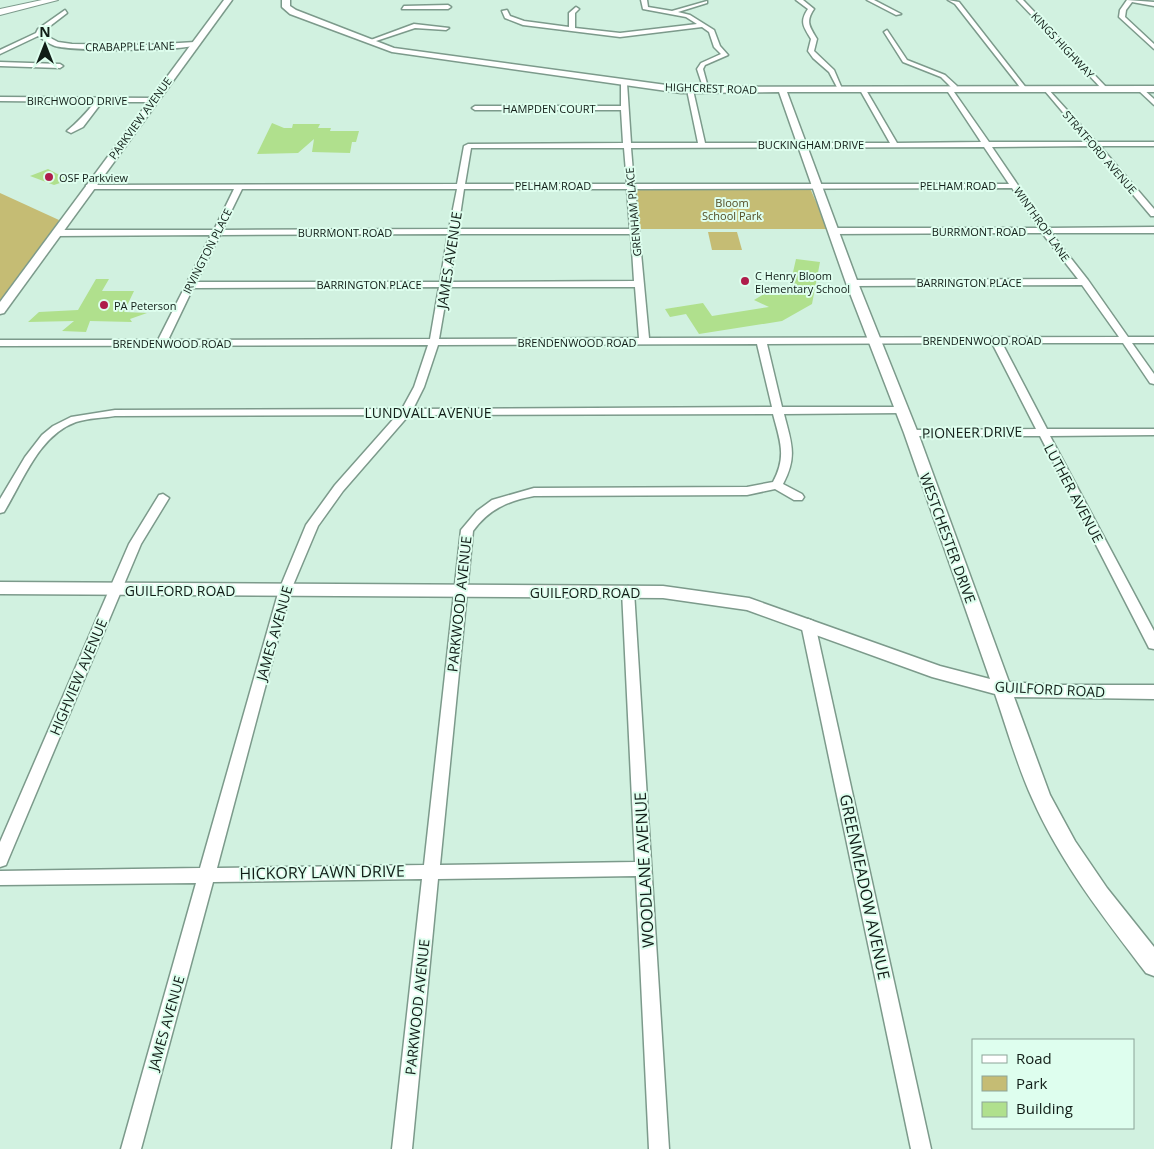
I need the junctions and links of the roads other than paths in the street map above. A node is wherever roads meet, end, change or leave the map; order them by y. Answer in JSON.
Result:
{"nodes":[{"id":1,"x":48,"y":0,"type":"edge"},
{"id":2,"x":54,"y":0,"type":"edge"},
{"id":3,"x":228,"y":0,"type":"edge"},
{"id":4,"x":286,"y":0,"type":"edge"},
{"id":5,"x":407,"y":0,"type":"edge"},
{"id":6,"x":644,"y":0,"type":"edge"},
{"id":7,"x":799,"y":0,"type":"edge"},
{"id":8,"x":870,"y":0,"type":"edge"},
{"id":9,"x":951,"y":0,"type":"edge"},
{"id":10,"x":1020,"y":0,"type":"edge"},
{"id":11,"x":1130,"y":0,"type":"edge"},
{"id":12,"x":705,"y":2,"type":"dead end"},
{"id":13,"x":1154,"y":4,"type":"edge"},
{"id":14,"x":448,"y":7,"type":"dead end"},
{"id":15,"x":404,"y":8,"type":"junction"},
{"id":16,"x":576,"y":9,"type":"dead end"},
{"id":17,"x":505,"y":11,"type":"dead end"},
{"id":18,"x":0,"y":12,"type":"edge"},
{"id":19,"x":65,"y":12,"type":"dead end"},
{"id":20,"x":674,"y":12,"type":"junction"},
{"id":21,"x":898,"y":14,"type":"dead end"},
{"id":22,"x":409,"y":22,"type":"junction"},
{"id":23,"x":705,"y":25,"type":"junction"},
{"id":24,"x":446,"y":28,"type":"dead end"},
{"id":25,"x":572,"y":30,"type":"junction"},
{"id":26,"x":887,"y":32,"type":"dead end"},
{"id":27,"x":38,"y":34,"type":"junction"},
{"id":28,"x":370,"y":42,"type":"junction"},
{"id":29,"x":194,"y":44,"type":"junction"},
{"id":30,"x":1154,"y":47,"type":"edge"},
{"id":31,"x":0,"y":52,"type":"edge"},
{"id":32,"x":0,"y":64,"type":"edge"},
{"id":33,"x":60,"y":66,"type":"dead end"},
{"id":34,"x":624,"y":83,"type":"junction"},
{"id":35,"x":953,"y":89,"type":"junction"},
{"id":36,"x":1140,"y":89,"type":"junction"},
{"id":37,"x":690,"y":90,"type":"junction"},
{"id":38,"x":707,"y":90,"type":"junction"},
{"id":39,"x":782,"y":90,"type":"junction"},
{"id":40,"x":841,"y":90,"type":"junction"},
{"id":41,"x":863,"y":90,"type":"junction"},
{"id":42,"x":1025,"y":90,"type":"junction"},
{"id":43,"x":1047,"y":90,"type":"junction"},
{"id":44,"x":1105,"y":90,"type":"junction"},
{"id":45,"x":1154,"y":90,"type":"edge"},
{"id":46,"x":0,"y":99,"type":"edge"},
{"id":47,"x":100,"y":100,"type":"junction"},
{"id":48,"x":154,"y":100,"type":"junction"},
{"id":49,"x":1154,"y":103,"type":"edge"},
{"id":50,"x":475,"y":108,"type":"dead end"},
{"id":51,"x":624,"y":108,"type":"junction"},
{"id":52,"x":72,"y":131,"type":"dead end"},
{"id":53,"x":1093,"y":143,"type":"junction"},
{"id":54,"x":627,"y":144,"type":"junction"},
{"id":55,"x":702,"y":144,"type":"junction"},
{"id":56,"x":801,"y":144,"type":"junction"},
{"id":57,"x":894,"y":144,"type":"junction"},
{"id":58,"x":987,"y":144,"type":"junction"},
{"id":59,"x":1154,"y":144,"type":"edge"},
{"id":60,"x":468,"y":146,"type":"joint"},
{"id":61,"x":461,"y":185,"type":"junction"},
{"id":62,"x":631,"y":185,"type":"junction"},
{"id":63,"x":816,"y":185,"type":"junction"},
{"id":64,"x":240,"y":186,"type":"junction"},
{"id":65,"x":1016,"y":186,"type":"junction"},
{"id":66,"x":89,"y":187,"type":"junction"},
{"id":67,"x":1154,"y":214,"type":"edge"},
{"id":68,"x":1045,"y":230,"type":"junction"},
{"id":69,"x":1154,"y":230,"type":"edge"},
{"id":70,"x":635,"y":231,"type":"junction"},
{"id":71,"x":833,"y":231,"type":"junction"},
{"id":72,"x":453,"y":232,"type":"junction"},
{"id":73,"x":56,"y":233,"type":"junction"},
{"id":74,"x":217,"y":233,"type":"junction"},
{"id":75,"x":1086,"y":282,"type":"junction"},
{"id":76,"x":852,"y":283,"type":"junction"},
{"id":77,"x":445,"y":284,"type":"junction"},
{"id":78,"x":639,"y":284,"type":"junction"},
{"id":79,"x":190,"y":285,"type":"junction"},
{"id":80,"x":0,"y":310,"type":"edge"},
{"id":81,"x":874,"y":340,"type":"junction"},
{"id":82,"x":994,"y":340,"type":"junction"},
{"id":83,"x":1127,"y":340,"type":"junction"},
{"id":84,"x":1154,"y":340,"type":"edge"},
{"id":85,"x":761,"y":341,"type":"junction"},
{"id":86,"x":434,"y":342,"type":"junction"},
{"id":87,"x":644,"y":342,"type":"junction"},
{"id":88,"x":161,"y":343,"type":"junction"},
{"id":89,"x":0,"y":344,"type":"edge"},
{"id":90,"x":1154,"y":381,"type":"edge"},
{"id":91,"x":778,"y":410,"type":"junction"},
{"id":92,"x":901,"y":410,"type":"junction"},
{"id":93,"x":405,"y":413,"type":"junction"},
{"id":94,"x":1042,"y":431,"type":"junction"},
{"id":95,"x":1154,"y":432,"type":"edge"},
{"id":96,"x":911,"y":433,"type":"junction"},
{"id":97,"x":777,"y":485,"type":"junction"},
{"id":98,"x":163,"y":498,"type":"dead end"},
{"id":99,"x":798,"y":498,"type":"dead end"},
{"id":100,"x":0,"y":509,"type":"edge"},
{"id":101,"x":0,"y":588,"type":"edge"},
{"id":102,"x":115,"y":590,"type":"junction"},
{"id":103,"x":286,"y":590,"type":"junction"},
{"id":104,"x":628,"y":591,"type":"junction"},
{"id":105,"x":459,"y":592,"type":"junction"},
{"id":106,"x":808,"y":624,"type":"junction"},
{"id":107,"x":1154,"y":644,"type":"edge"},
{"id":108,"x":1002,"y":689,"type":"junction"},
{"id":109,"x":1154,"y":692,"type":"edge"},
{"id":110,"x":0,"y":860,"type":"edge"},
{"id":111,"x":644,"y":868,"type":"junction"},
{"id":112,"x":431,"y":871,"type":"junction"},
{"id":113,"x":208,"y":874,"type":"junction"},
{"id":114,"x":0,"y":878,"type":"edge"},
{"id":115,"x":1154,"y":965,"type":"edge"},
{"id":116,"x":131,"y":1149,"type":"edge"},
{"id":117,"x":402,"y":1149,"type":"edge"},
{"id":118,"x":659,"y":1149,"type":"edge"},
{"id":119,"x":921,"y":1149,"type":"edge"}],
"edges":[{"from":1,"to":18,"type":"main road"},
{"from":2,"to":18,"type":"main road"},
{"from":3,"to":29,"type":"street","name":"PARKVIEW AVENUE"},
{"from":4,"to":28,"type":"street","name":"HIGHCREST ROAD"},
{"from":5,"to":15,"type":"street"},
{"from":6,"to":20,"type":"street"},
{"from":7,"to":40,"type":"street"},
{"from":8,"to":21,"type":"street"},
{"from":9,"to":42,"type":"street"},
{"from":10,"to":44,"type":"street","name":"KINGS HIGHWAY"},
{"from":11,"to":13,"type":"street"},
{"from":11,"to":30,"type":"street"},
{"from":12,"to":20,"type":"street"},
{"from":14,"to":15,"type":"street"},
{"from":15,"to":22,"type":"street"},
{"from":16,"to":25,"type":"street"},
{"from":17,"to":25,"type":"street"},
{"from":19,"to":27,"type":"street"},
{"from":20,"to":23,"type":"street"},
{"from":22,"to":24,"type":"street"},
{"from":22,"to":28,"type":"street"},
{"from":23,"to":25,"type":"street"},
{"from":23,"to":38,"type":"street"},
{"from":26,"to":35,"type":"street","name":"WINTHROP LANE"},
{"from":27,"to":29,"type":"street","name":"CRABAPPLE LANE"},
{"from":27,"to":31,"type":"street"},
{"from":28,"to":34,"type":"street","name":"HIGHCREST ROAD"},
{"from":29,"to":48,"type":"street","name":"PARKVIEW AVENUE"},
{"from":32,"to":33,"type":"street"},
{"from":34,"to":37,"type":"street","name":"HIGHCREST ROAD"},
{"from":34,"to":51,"type":"street","name":"GRENHAM PLACE"},
{"from":35,"to":41,"type":"street","name":"HIGHCREST ROAD"},
{"from":35,"to":42,"type":"street","name":"HIGHCREST ROAD"},
{"from":35,"to":58,"type":"street","name":"WINTHROP LANE"},
{"from":36,"to":44,"type":"street","name":"HIGHCREST ROAD"},
{"from":36,"to":45,"type":"street","name":"HIGHCREST ROAD"},
{"from":36,"to":49,"type":"street"},
{"from":37,"to":38,"type":"street","name":"HIGHCREST ROAD"},
{"from":37,"to":55,"type":"street"},
{"from":38,"to":39,"type":"street","name":"HIGHCREST ROAD"},
{"from":39,"to":40,"type":"street","name":"HIGHCREST ROAD"},
{"from":39,"to":56,"type":"street","name":"WESTCHESTER DRIVE"},
{"from":40,"to":41,"type":"street","name":"HIGHCREST ROAD"},
{"from":41,"to":57,"type":"street"},
{"from":42,"to":43,"type":"street","name":"HIGHCREST ROAD"},
{"from":43,"to":44,"type":"street","name":"HIGHCREST ROAD"},
{"from":43,"to":53,"type":"street","name":"STRATFORD AVENUE"},
{"from":46,"to":47,"type":"street","name":"BIRCHWOOD DRIVE"},
{"from":47,"to":48,"type":"street","name":"BIRCHWOOD DRIVE"},
{"from":47,"to":52,"type":"street"},
{"from":48,"to":66,"type":"street","name":"PARKVIEW AVENUE"},
{"from":50,"to":51,"type":"street","name":"HAMPDEN COURT"},
{"from":51,"to":54,"type":"street","name":"GRENHAM PLACE"},
{"from":53,"to":58,"type":"street","name":"BUCKINGHAM DRIVE"},
{"from":53,"to":59,"type":"street","name":"BUCKINGHAM DRIVE"},
{"from":53,"to":67,"type":"street","name":"STRATFORD AVENUE"},
{"from":54,"to":55,"type":"street","name":"BUCKINGHAM DRIVE"},
{"from":54,"to":60,"type":"street","name":"BUCKINGHAM DRIVE"},
{"from":54,"to":62,"type":"street","name":"GRENHAM PLACE"},
{"from":55,"to":56,"type":"street","name":"BUCKINGHAM DRIVE"},
{"from":56,"to":57,"type":"street","name":"BUCKINGHAM DRIVE"},
{"from":56,"to":63,"type":"street","name":"WESTCHESTER DRIVE"},
{"from":57,"to":58,"type":"street","name":"BUCKINGHAM DRIVE"},
{"from":58,"to":65,"type":"street","name":"WINTHROP LANE"},
{"from":60,"to":61,"type":"street","name":"JAMES AVENUE"},
{"from":61,"to":62,"type":"street","name":"PELHAM ROAD"},
{"from":61,"to":64,"type":"street","name":"PELHAM ROAD"},
{"from":61,"to":72,"type":"street","name":"JAMES AVENUE"},
{"from":62,"to":63,"type":"street","name":"PELHAM ROAD"},
{"from":62,"to":70,"type":"street","name":"GRENHAM PLACE"},
{"from":63,"to":65,"type":"street","name":"PELHAM ROAD"},
{"from":63,"to":71,"type":"street","name":"WESTCHESTER DRIVE"},
{"from":64,"to":66,"type":"street","name":"PELHAM ROAD"},
{"from":64,"to":74,"type":"street","name":"IRVINGTON PLACE"},
{"from":65,"to":68,"type":"street","name":"WINTHROP LANE"},
{"from":66,"to":73,"type":"street","name":"PARKVIEW AVENUE"},
{"from":68,"to":69,"type":"street","name":"BURRMONT ROAD"},
{"from":68,"to":71,"type":"street","name":"BURRMONT ROAD"},
{"from":68,"to":75,"type":"street","name":"WINTHROP LANE"},
{"from":70,"to":72,"type":"street","name":"BURRMONT ROAD"},
{"from":70,"to":78,"type":"street","name":"GRENHAM PLACE"},
{"from":71,"to":76,"type":"street","name":"WESTCHESTER DRIVE"},
{"from":72,"to":74,"type":"street","name":"BURRMONT ROAD"},
{"from":72,"to":77,"type":"street","name":"JAMES AVENUE"},
{"from":73,"to":74,"type":"street","name":"BURRMONT ROAD"},
{"from":73,"to":80,"type":"street","name":"PARKVIEW AVENUE"},
{"from":74,"to":79,"type":"street","name":"IRVINGTON PLACE"},
{"from":75,"to":76,"type":"street","name":"BARRINGTON PLACE"},
{"from":75,"to":83,"type":"street","name":"WINTHROP LANE"},
{"from":76,"to":81,"type":"street","name":"WESTCHESTER DRIVE"},
{"from":77,"to":78,"type":"street","name":"BARRINGTON PLACE"},
{"from":77,"to":79,"type":"street","name":"BARRINGTON PLACE"},
{"from":77,"to":86,"type":"street","name":"JAMES AVENUE"},
{"from":78,"to":87,"type":"street","name":"GRENHAM PLACE"},
{"from":79,"to":88,"type":"street","name":"IRVINGTON PLACE"},
{"from":81,"to":82,"type":"street","name":"BRENDENWOOD ROAD"},
{"from":81,"to":85,"type":"street","name":"BRENDENWOOD ROAD"},
{"from":81,"to":92,"type":"street","name":"WESTCHESTER DRIVE"},
{"from":82,"to":83,"type":"street","name":"BRENDENWOOD ROAD"},
{"from":82,"to":94,"type":"street","name":"LUTHER AVENUE"},
{"from":83,"to":84,"type":"street","name":"BRENDENWOOD ROAD"},
{"from":83,"to":90,"type":"street","name":"WINTHROP LANE"},
{"from":85,"to":87,"type":"street","name":"BRENDENWOOD ROAD"},
{"from":85,"to":91,"type":"street"},
{"from":86,"to":87,"type":"street","name":"BRENDENWOOD ROAD"},
{"from":86,"to":88,"type":"street","name":"BRENDENWOOD ROAD"},
{"from":86,"to":93,"type":"street","name":"JAMES AVENUE"},
{"from":88,"to":89,"type":"street","name":"BRENDENWOOD ROAD"},
{"from":91,"to":92,"type":"street","name":"LUNDVALL AVENUE"},
{"from":91,"to":93,"type":"street","name":"LUNDVALL AVENUE"},
{"from":91,"to":97,"type":"street"},
{"from":92,"to":96,"type":"street","name":"WESTCHESTER DRIVE"},
{"from":93,"to":100,"type":"street","name":"LUNDVALL AVENUE"},
{"from":93,"to":103,"type":"street","name":"JAMES AVENUE"},
{"from":94,"to":95,"type":"street","name":"PIONEER DRIVE"},
{"from":94,"to":96,"type":"street","name":"PIONEER DRIVE"},
{"from":94,"to":107,"type":"street","name":"LUTHER AVENUE"},
{"from":96,"to":108,"type":"street","name":"WESTCHESTER DRIVE"},
{"from":97,"to":99,"type":"street"},
{"from":97,"to":105,"type":"street","name":"PARKWOOD AVENUE"},
{"from":98,"to":102,"type":"street","name":"HIGHVIEW AVENUE"},
{"from":101,"to":102,"type":"street","name":"GUILFORD ROAD"},
{"from":102,"to":103,"type":"street","name":"GUILFORD ROAD"},
{"from":102,"to":110,"type":"street","name":"HIGHVIEW AVENUE"},
{"from":103,"to":105,"type":"street","name":"GUILFORD ROAD"},
{"from":103,"to":113,"type":"street","name":"JAMES AVENUE"},
{"from":104,"to":105,"type":"street","name":"GUILFORD ROAD"},
{"from":104,"to":106,"type":"street","name":"GUILFORD ROAD"},
{"from":104,"to":111,"type":"street","name":"WOODLANE AVENUE"},
{"from":105,"to":112,"type":"street","name":"PARKWOOD AVENUE"},
{"from":106,"to":108,"type":"street","name":"GUILFORD ROAD"},
{"from":106,"to":119,"type":"street","name":"GREENMEADOW AVENUE"},
{"from":108,"to":109,"type":"street","name":"GUILFORD ROAD"},
{"from":108,"to":115,"type":"street","name":"WESTCHESTER DRIVE"},
{"from":111,"to":112,"type":"street","name":"HICKORY LAWN DRIVE"},
{"from":111,"to":118,"type":"street","name":"WOODLANE AVENUE"},
{"from":112,"to":113,"type":"street","name":"HICKORY LAWN DRIVE"},
{"from":112,"to":117,"type":"street","name":"PARKWOOD AVENUE"},
{"from":113,"to":114,"type":"street","name":"HICKORY LAWN DRIVE"},
{"from":113,"to":116,"type":"street","name":"JAMES AVENUE"}]}
